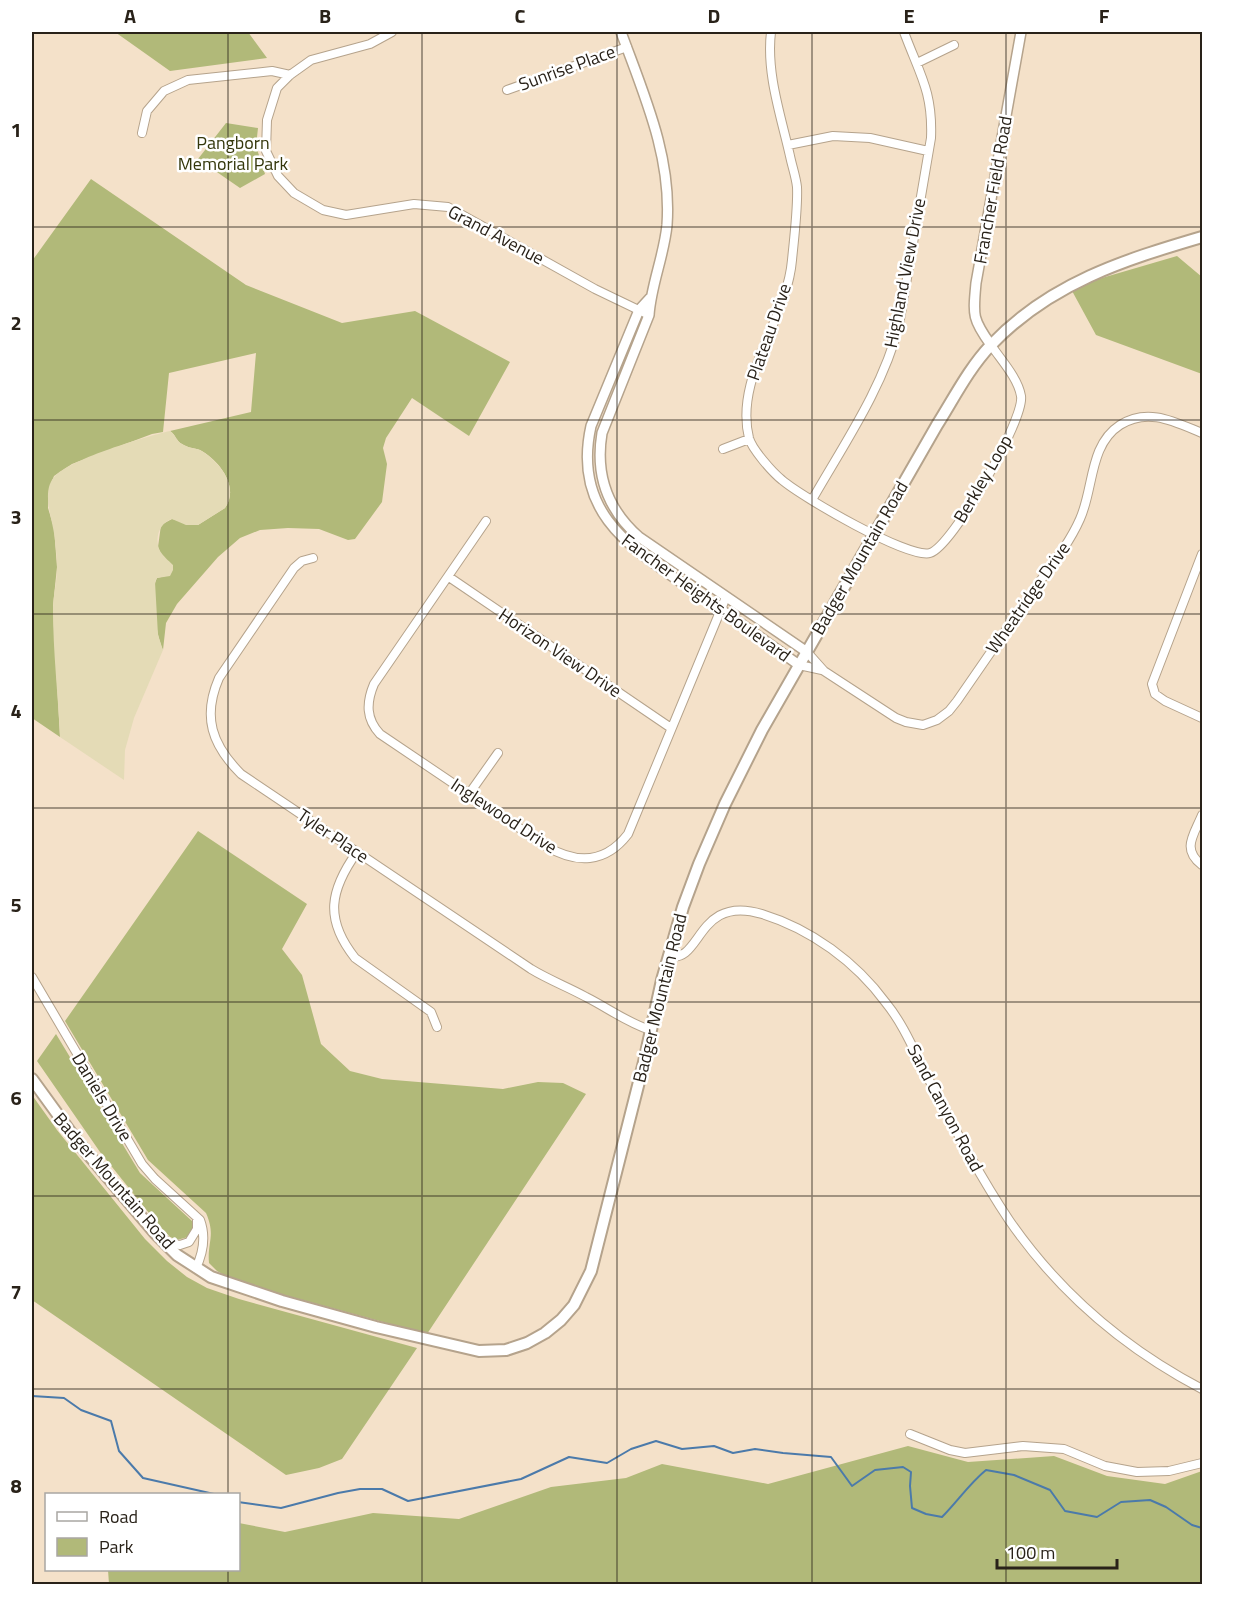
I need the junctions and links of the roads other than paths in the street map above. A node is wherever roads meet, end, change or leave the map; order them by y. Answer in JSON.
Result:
{"nodes":[{"id":1,"x":392,"y":32,"type":"edge"},
{"id":2,"x":621,"y":32,"type":"edge"},
{"id":3,"x":771,"y":32,"type":"edge"},
{"id":4,"x":904,"y":32,"type":"edge"},
{"id":5,"x":1022,"y":32,"type":"edge"},
{"id":6,"x":954,"y":45,"type":"dead end"},
{"id":7,"x":627,"y":47,"type":"junction"},
{"id":8,"x":917,"y":63,"type":"junction"},
{"id":9,"x":290,"y":75,"type":"junction"},
{"id":10,"x":507,"y":90,"type":"dead end"},
{"id":11,"x":142,"y":134,"type":"dead end"},
{"id":12,"x":788,"y":145,"type":"junction"},
{"id":13,"x":928,"y":151,"type":"junction"},
{"id":14,"x":1203,"y":237,"type":"edge"},
{"id":15,"x":650,"y":298,"type":"junction"},
{"id":16,"x":639,"y":310,"type":"junction"},
{"id":17,"x":649,"y":315,"type":"junction"},
{"id":18,"x":990,"y":345,"type":"junction"},
{"id":19,"x":1200,"y":432,"type":"edge"},
{"id":20,"x":749,"y":439,"type":"junction"},
{"id":21,"x":723,"y":449,"type":"dead end"},
{"id":22,"x":812,"y":500,"type":"junction"},
{"id":23,"x":486,"y":522,"type":"dead end"},
{"id":24,"x":875,"y":534,"type":"junction"},
{"id":25,"x":1203,"y":554,"type":"edge"},
{"id":26,"x":313,"y":558,"type":"dead end"},
{"id":27,"x":449,"y":577,"type":"junction"},
{"id":28,"x":726,"y":597,"type":"junction"},
{"id":29,"x":721,"y":610,"type":"junction"},
{"id":30,"x":807,"y":652,"type":"junction"},
{"id":31,"x":799,"y":665,"type":"junction"},
{"id":32,"x":824,"y":670,"type":"junction"},
{"id":33,"x":1203,"y":718,"type":"edge"},
{"id":34,"x":671,"y":728,"type":"junction"},
{"id":35,"x":498,"y":753,"type":"dead end"},
{"id":36,"x":469,"y":794,"type":"junction"},
{"id":37,"x":1203,"y":815,"type":"edge"},
{"id":38,"x":357,"y":852,"type":"junction"},
{"id":39,"x":1203,"y":866,"type":"edge"},
{"id":40,"x":669,"y":956,"type":"junction"},
{"id":41,"x":32,"y":977,"type":"edge"},
{"id":42,"x":437,"y":1027,"type":"dead end"},
{"id":43,"x":650,"y":1030,"type":"junction"},
{"id":44,"x":32,"y":1079,"type":"edge"},
{"id":45,"x":187,"y":1207,"type":"junction"},
{"id":46,"x":165,"y":1243,"type":"junction"},
{"id":47,"x":196,"y":1268,"type":"junction"},
{"id":48,"x":1203,"y":1389,"type":"edge"},
{"id":49,"x":910,"y":1434,"type":"dead end"},
{"id":50,"x":1203,"y":1463,"type":"edge"}],
"edges":[{"from":1,"to":9,"type":"street","name":"Grand Avenue"},
{"from":2,"to":7,"type":"street","name":"Fancher Heights Boulevard"},
{"from":3,"to":12,"type":"street","name":"Plateau Drive"},
{"from":4,"to":8,"type":"street","name":"Highland View Drive"},
{"from":5,"to":18,"type":"street","name":"Francher Field Road"},
{"from":6,"to":8,"type":"street"},
{"from":7,"to":10,"type":"street","name":"Sunrise Place"},
{"from":7,"to":15,"type":"street","name":"Fancher Heights Boulevard"},
{"from":8,"to":13,"type":"street","name":"Highland View Drive"},
{"from":9,"to":11,"type":"street"},
{"from":9,"to":16,"type":"street","name":"Grand Avenue"},
{"from":12,"to":13,"type":"street"},
{"from":12,"to":20,"type":"street","name":"Plateau Drive"},
{"from":13,"to":22,"type":"street","name":"Highland View Drive"},
{"from":14,"to":18,"type":"main road","name":"Badger Mountain Road"},
{"from":15,"to":16,"type":"street","name":"Fancher Heights Boulevard"},
{"from":15,"to":17,"type":"street","name":"Fancher Heights Boulevard"},
{"from":16,"to":17,"type":"street","name":"Grand Avenue"},
{"from":16,"to":29,"type":"street","name":"Fancher Heights Boulevard"},
{"from":17,"to":28,"type":"street","name":"Fancher Heights Boulevard"},
{"from":18,"to":24,"type":"main road","name":"Badger Mountain Road"},
{"from":18,"to":24,"type":"street","name":"Berkley Loop"},
{"from":19,"to":32,"type":"street","name":"Wheatridge Drive"},
{"from":20,"to":21,"type":"street"},
{"from":20,"to":22,"type":"street"},
{"from":22,"to":24,"type":"street"},
{"from":23,"to":27,"type":"street","name":"Inglewood Drive"},
{"from":24,"to":30,"type":"main road","name":"Badger Mountain Road"},
{"from":25,"to":33,"type":"street"},
{"from":26,"to":38,"type":"street","name":"Tyler Place"},
{"from":27,"to":34,"type":"street","name":"Horizon View Drive"},
{"from":27,"to":36,"type":"street","name":"Inglewood Drive"},
{"from":28,"to":29,"type":"street","name":"Inglewood Drive"},
{"from":28,"to":30,"type":"street","name":"Fancher Heights Boulevard"},
{"from":29,"to":31,"type":"street","name":"Fancher Heights Boulevard"},
{"from":29,"to":34,"type":"street","name":"Inglewood Drive"},
{"from":30,"to":31,"type":"main road","name":"Badger Mountain Road"},
{"from":30,"to":32,"type":"street","name":"Wheatridge Drive"},
{"from":31,"to":32,"type":"street","name":"Wheatridge Drive"},
{"from":31,"to":40,"type":"main road","name":"Badger Mountain Road"},
{"from":34,"to":36,"type":"street","name":"Inglewood Drive"},
{"from":35,"to":36,"type":"street"},
{"from":37,"to":39,"type":"street"},
{"from":38,"to":42,"type":"street"},
{"from":38,"to":43,"type":"street","name":"Tyler Place"},
{"from":40,"to":43,"type":"main road","name":"Badger Mountain Road"},
{"from":40,"to":48,"type":"street","name":"Sand Canyon Road"},
{"from":41,"to":45,"type":"street","name":"Daniels Drive"},
{"from":43,"to":47,"type":"main road","name":"Badger Mountain Road"},
{"from":44,"to":46,"type":"main road","name":"Badger Mountain Road"},
{"from":45,"to":46,"type":"street"},
{"from":45,"to":47,"type":"street","name":"Daniels Drive"},
{"from":46,"to":47,"type":"main road","name":"Badger Mountain Road"},
{"from":49,"to":50,"type":"street"}]}
